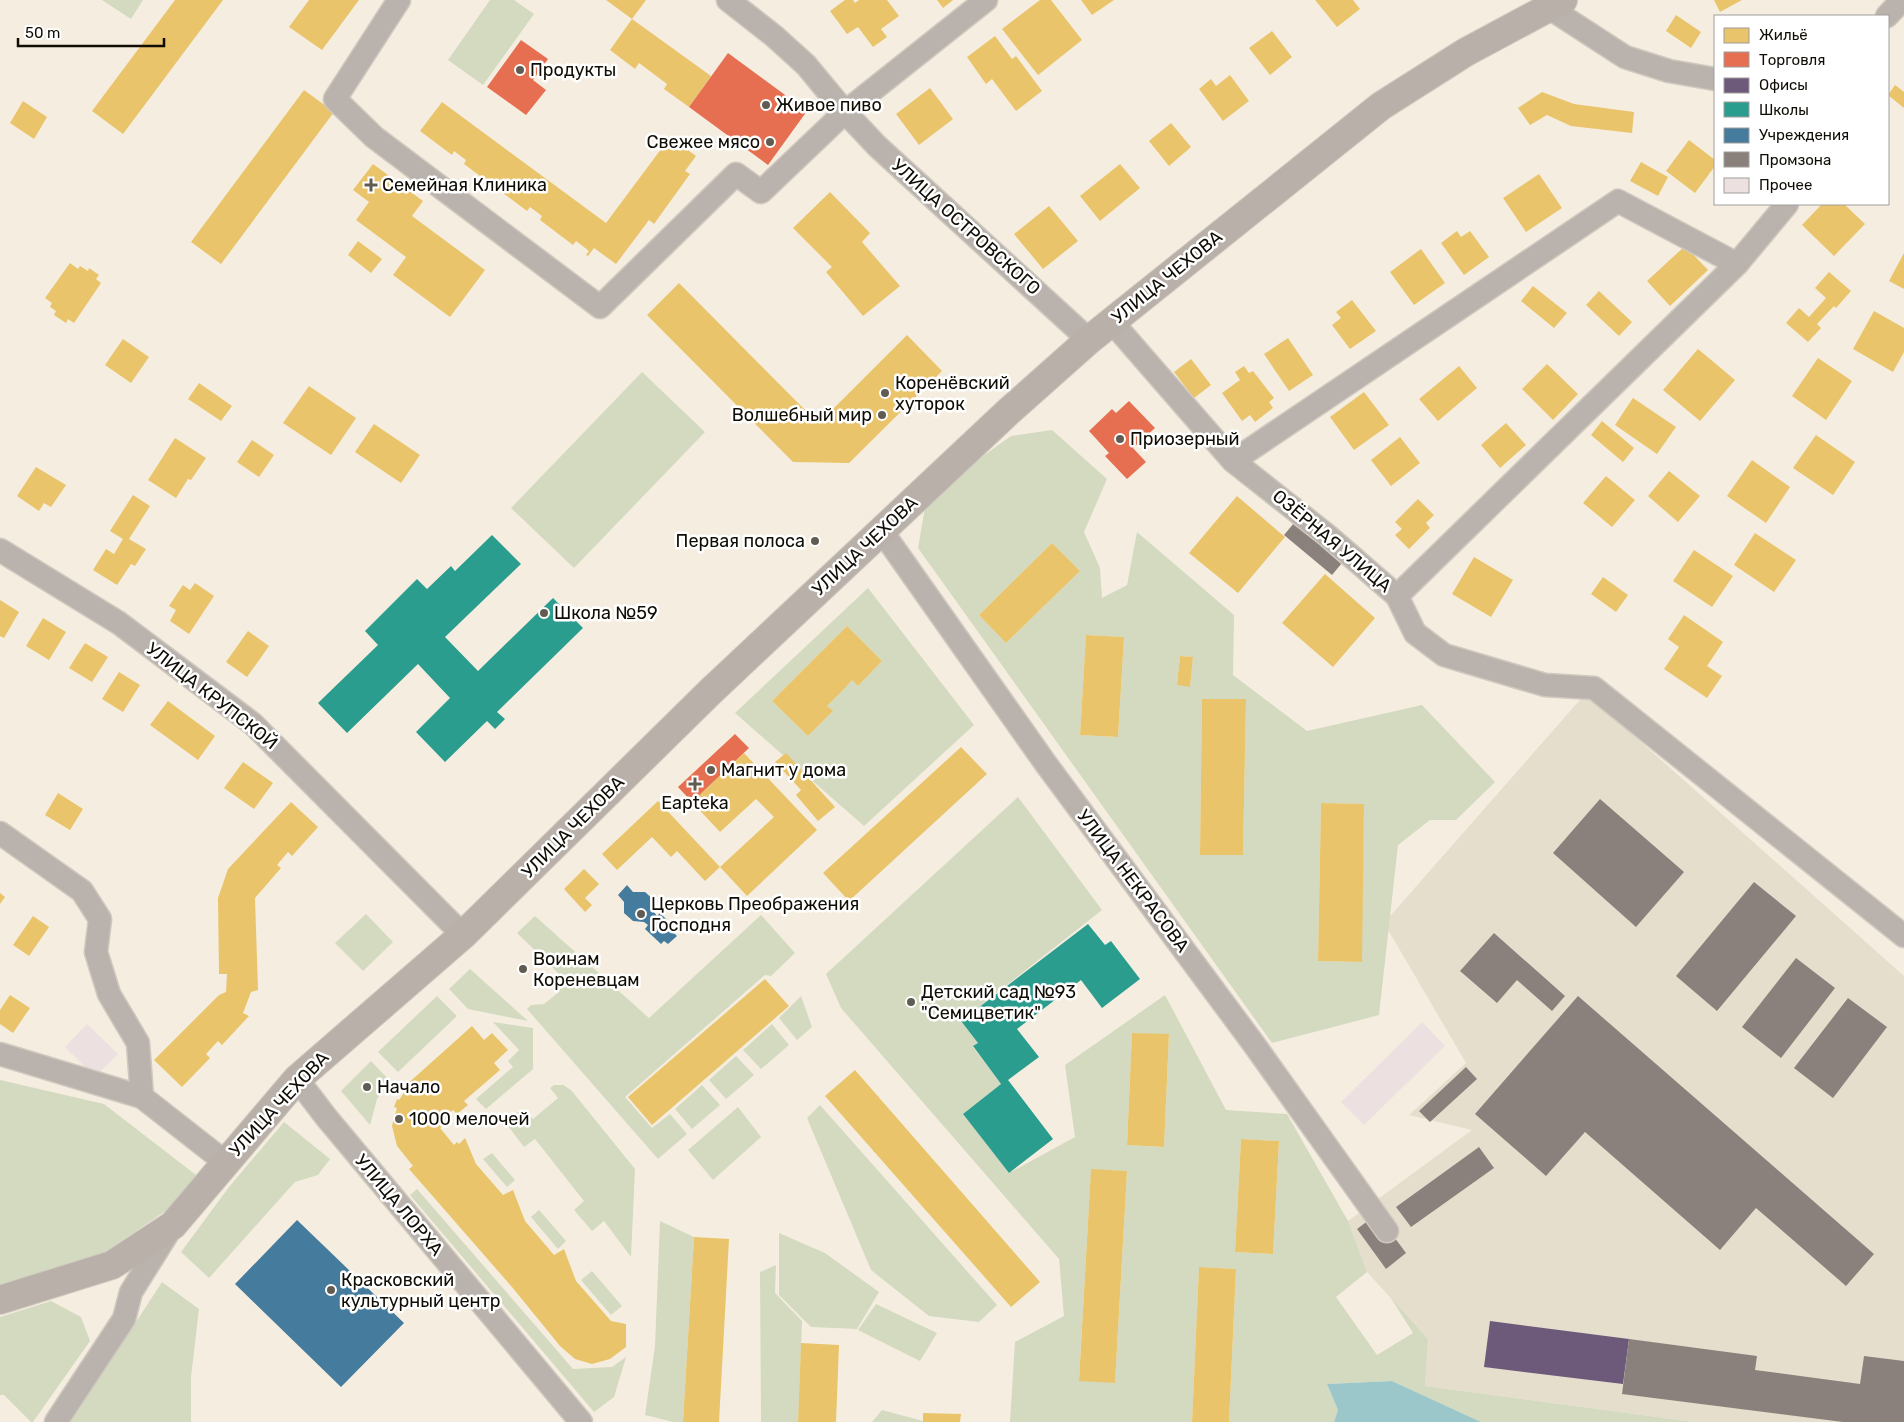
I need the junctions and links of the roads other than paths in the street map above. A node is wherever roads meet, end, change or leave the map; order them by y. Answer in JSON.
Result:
{"nodes":[{"id":1,"x":399,"y":0,"type":"edge"},
{"id":2,"x":728,"y":0,"type":"edge"},
{"id":3,"x":986,"y":0,"type":"edge"},
{"id":4,"x":1902,"y":0,"type":"edge"},
{"id":5,"x":1555,"y":4,"type":"edge"},
{"id":6,"x":1888,"y":15,"type":"edge"},
{"id":7,"x":1714,"y":79,"type":"edge"},
{"id":8,"x":845,"y":112,"type":"junction"},
{"id":9,"x":1786,"y":205,"type":"edge"},
{"id":10,"x":1737,"y":264,"type":"junction"},
{"id":11,"x":1112,"y":322,"type":"junction"},
{"id":12,"x":1089,"y":340,"type":"junction"},
{"id":13,"x":1233,"y":461,"type":"junction"},
{"id":14,"x":881,"y":530,"type":"junction"},
{"id":15,"x":0,"y":550,"type":"edge"},
{"id":16,"x":1397,"y":596,"type":"junction"},
{"id":17,"x":0,"y":833,"type":"edge"},
{"id":18,"x":463,"y":935,"type":"junction"},
{"id":19,"x":1904,"y":936,"type":"edge"},
{"id":20,"x":0,"y":1054,"type":"edge"},
{"id":21,"x":297,"y":1079,"type":"junction"},
{"id":22,"x":142,"y":1097,"type":"junction"},
{"id":23,"x":225,"y":1162,"type":"junction"},
{"id":24,"x":173,"y":1225,"type":"junction"},
{"id":25,"x":1387,"y":1231,"type":"dead end"},
{"id":26,"x":112,"y":1265,"type":"junction"},
{"id":27,"x":130,"y":1292,"type":"junction"},
{"id":28,"x":0,"y":1300,"type":"edge"},
{"id":29,"x":56,"y":1422,"type":"edge"},
{"id":30,"x":581,"y":1422,"type":"edge"}],
"edges":[{"from":1,"to":8,"type":"street"},
{"from":2,"to":8,"type":"street","name":"УЛИЦА ОСТРОВСКОГО"},
{"from":3,"to":8,"type":"street"},
{"from":4,"to":6,"type":"street"},
{"from":5,"to":7,"type":"street"},
{"from":5,"to":11,"type":"main road","name":"УЛИЦА ЧЕХОВА"},
{"from":8,"to":12,"type":"street","name":"УЛИЦА ОСТРОВСКОГО"},
{"from":9,"to":10,"type":"street"},
{"from":10,"to":13,"type":"street"},
{"from":10,"to":16,"type":"street"},
{"from":11,"to":12,"type":"main road","name":"УЛИЦА ЧЕХОВА"},
{"from":11,"to":13,"type":"street","name":"ОЗЁРНАЯ УЛИЦА"},
{"from":12,"to":14,"type":"main road","name":"УЛИЦА ЧЕХОВА"},
{"from":13,"to":16,"type":"street","name":"ОЗЁРНАЯ УЛИЦА"},
{"from":14,"to":18,"type":"main road","name":"УЛИЦА ЧЕХОВА"},
{"from":14,"to":25,"type":"street","name":"УЛИЦА НЕКРАСОВА"},
{"from":15,"to":18,"type":"street","name":"УЛИЦА КРУПСКОЙ"},
{"from":16,"to":19,"type":"street","name":"ОЗЁРНАЯ УЛИЦА"},
{"from":17,"to":22,"type":"street"},
{"from":18,"to":21,"type":"main road","name":"УЛИЦА ЧЕХОВА"},
{"from":20,"to":22,"type":"street"},
{"from":21,"to":23,"type":"main road","name":"УЛИЦА ЧЕХОВА"},
{"from":21,"to":30,"type":"street","name":"УЛИЦА ЛОРХА"},
{"from":22,"to":23,"type":"street"},
{"from":23,"to":24,"type":"main road","name":"УЛИЦА ЧЕХОВА"},
{"from":24,"to":26,"type":"main road","name":"УЛИЦА ЧЕХОВА"},
{"from":24,"to":27,"type":"street"},
{"from":26,"to":27,"type":"street"},
{"from":26,"to":28,"type":"main road","name":"УЛИЦА ЧЕХОВА"},
{"from":27,"to":29,"type":"street"}]}
